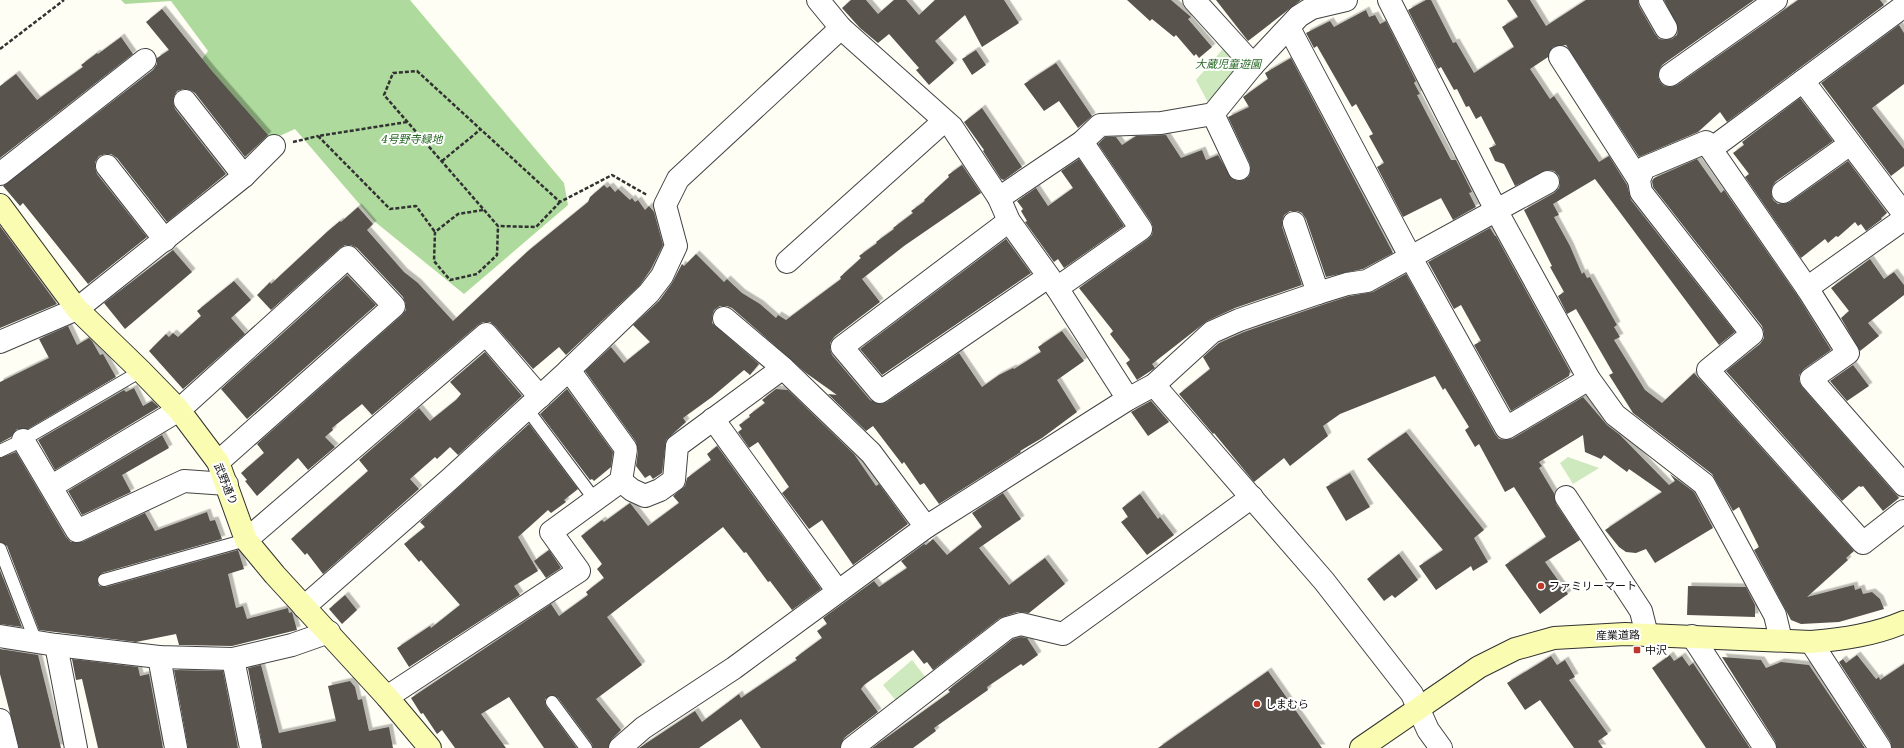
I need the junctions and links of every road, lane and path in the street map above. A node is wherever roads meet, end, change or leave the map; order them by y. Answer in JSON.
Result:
{"nodes":[{"id":1,"x":64,"y":0,"type":"edge"},
{"id":2,"x":818,"y":0,"type":"edge"},
{"id":3,"x":1194,"y":0,"type":"edge"},
{"id":4,"x":1346,"y":0,"type":"edge"},
{"id":5,"x":1389,"y":0,"type":"edge"},
{"id":6,"x":1650,"y":0,"type":"edge"},
{"id":7,"x":1776,"y":0,"type":"edge"},
{"id":8,"x":1904,"y":6,"type":"edge"},
{"id":9,"x":841,"y":28,"type":"junction"},
{"id":10,"x":1289,"y":28,"type":"junction"},
{"id":11,"x":1666,"y":28,"type":"dead end"},
{"id":12,"x":0,"y":49,"type":"edge"},
{"id":13,"x":1560,"y":57,"type":"dead end"},
{"id":14,"x":145,"y":60,"type":"dead end"},
{"id":15,"x":1253,"y":65,"type":"junction"},
{"id":16,"x":1670,"y":75,"type":"dead end"},
{"id":17,"x":1803,"y":81,"type":"junction"},
{"id":18,"x":185,"y":101,"type":"dead end"},
{"id":19,"x":1213,"y":114,"type":"junction"},
{"id":20,"x":944,"y":121,"type":"junction"},
{"id":21,"x":408,"y":122,"type":"junction"},
{"id":22,"x":481,"y":129,"type":"junction"},
{"id":23,"x":1082,"y":142,"type":"junction"},
{"id":24,"x":1850,"y":144,"type":"junction"},
{"id":25,"x":274,"y":146,"type":"dead end"},
{"id":26,"x":1711,"y":149,"type":"junction"},
{"id":27,"x":442,"y":161,"type":"junction"},
{"id":28,"x":107,"y":166,"type":"dead end"},
{"id":29,"x":1239,"y":169,"type":"dead end"},
{"id":30,"x":0,"y":174,"type":"edge"},
{"id":31,"x":244,"y":176,"type":"junction"},
{"id":32,"x":1639,"y":180,"type":"junction"},
{"id":33,"x":1548,"y":182,"type":"dead end"},
{"id":34,"x":1783,"y":192,"type":"dead end"},
{"id":35,"x":999,"y":198,"type":"junction"},
{"id":36,"x":560,"y":202,"type":"junction"},
{"id":37,"x":665,"y":205,"type":"junction"},
{"id":38,"x":1,"y":208,"type":"edge"},
{"id":39,"x":484,"y":210,"type":"junction"},
{"id":40,"x":1496,"y":210,"type":"junction"},
{"id":41,"x":1904,"y":214,"type":"edge"},
{"id":42,"x":1904,"y":219,"type":"edge"},
{"id":43,"x":1009,"y":221,"type":"junction"},
{"id":44,"x":1294,"y":223,"type":"dead end"},
{"id":45,"x":498,"y":226,"type":"junction"},
{"id":46,"x":435,"y":232,"type":"junction"},
{"id":47,"x":165,"y":240,"type":"junction"},
{"id":48,"x":1411,"y":258,"type":"junction"},
{"id":49,"x":787,"y":262,"type":"dead end"},
{"id":50,"x":1052,"y":283,"type":"junction"},
{"id":51,"x":1807,"y":288,"type":"junction"},
{"id":52,"x":1318,"y":292,"type":"junction"},
{"id":53,"x":78,"y":309,"type":"junction"},
{"id":54,"x":724,"y":318,"type":"dead end"},
{"id":55,"x":3,"y":336,"type":"edge"},
{"id":56,"x":783,"y":368,"type":"junction"},
{"id":57,"x":569,"y":370,"type":"junction"},
{"id":58,"x":141,"y":371,"type":"junction"},
{"id":59,"x":1589,"y":379,"type":"junction"},
{"id":60,"x":1154,"y":385,"type":"junction"},
{"id":61,"x":1128,"y":399,"type":"junction"},
{"id":62,"x":534,"y":403,"type":"junction"},
{"id":63,"x":179,"y":410,"type":"junction"},
{"id":64,"x":713,"y":419,"type":"junction"},
{"id":65,"x":23,"y":440,"type":"junction"},
{"id":66,"x":0,"y":451,"type":"edge"},
{"id":67,"x":218,"y":462,"type":"junction"},
{"id":68,"x":621,"y":481,"type":"junction"},
{"id":69,"x":227,"y":484,"type":"junction"},
{"id":70,"x":1904,"y":485,"type":"edge"},
{"id":71,"x":52,"y":486,"type":"junction"},
{"id":72,"x":1252,"y":497,"type":"junction"},
{"id":73,"x":595,"y":500,"type":"junction"},
{"id":74,"x":1575,"y":505,"type":"dead end"},
{"id":75,"x":1904,"y":511,"type":"edge"},
{"id":76,"x":926,"y":527,"type":"junction"},
{"id":77,"x":246,"y":540,"type":"junction"},
{"id":78,"x":0,"y":550,"type":"edge"},
{"id":79,"x":104,"y":580,"type":"dead end"},
{"id":80,"x":838,"y":590,"type":"junction"},
{"id":81,"x":304,"y":607,"type":"junction"},
{"id":82,"x":1901,"y":628,"type":"edge"},
{"id":83,"x":329,"y":632,"type":"junction"},
{"id":84,"x":1647,"y":634,"type":"junction"},
{"id":85,"x":0,"y":636,"type":"edge"},
{"id":86,"x":1692,"y":636,"type":"junction"},
{"id":87,"x":1781,"y":640,"type":"junction"},
{"id":88,"x":1811,"y":642,"type":"junction"},
{"id":89,"x":46,"y":644,"type":"junction"},
{"id":90,"x":159,"y":657,"type":"junction"},
{"id":91,"x":233,"y":659,"type":"junction"},
{"id":92,"x":388,"y":697,"type":"junction"},
{"id":93,"x":552,"y":702,"type":"dead end"},
{"id":94,"x":1418,"y":709,"type":"junction"},
{"id":95,"x":0,"y":720,"type":"edge"},
{"id":96,"x":426,"y":747,"type":"edge"},
{"id":97,"x":7,"y":748,"type":"edge"},
{"id":98,"x":76,"y":748,"type":"edge"},
{"id":99,"x":176,"y":748,"type":"edge"},
{"id":100,"x":251,"y":748,"type":"edge"},
{"id":101,"x":586,"y":748,"type":"edge"},
{"id":102,"x":620,"y":748,"type":"edge"},
{"id":103,"x":852,"y":748,"type":"edge"},
{"id":104,"x":1361,"y":748,"type":"edge"},
{"id":105,"x":1441,"y":748,"type":"edge"},
{"id":106,"x":1765,"y":748,"type":"edge"},
{"id":107,"x":1880,"y":748,"type":"edge"}],
"edges":[{"from":1,"to":12,"type":"path"},
{"from":2,"to":9,"type":"street"},
{"from":3,"to":15,"type":"street"},
{"from":4,"to":10,"type":"street"},
{"from":5,"to":40,"type":"street"},
{"from":6,"to":11,"type":"street"},
{"from":7,"to":16,"type":"street"},
{"from":8,"to":17,"type":"street"},
{"from":9,"to":20,"type":"street"},
{"from":9,"to":37,"type":"street"},
{"from":10,"to":15,"type":"street"},
{"from":10,"to":48,"type":"street"},
{"from":13,"to":32,"type":"street"},
{"from":14,"to":30,"type":"street"},
{"from":15,"to":19,"type":"street"},
{"from":17,"to":24,"type":"street"},
{"from":17,"to":26,"type":"street"},
{"from":18,"to":31,"type":"street"},
{"from":19,"to":23,"type":"street"},
{"from":19,"to":29,"type":"street"},
{"from":20,"to":35,"type":"street"},
{"from":20,"to":49,"type":"street"},
{"from":21,"to":22,"type":"path"},
{"from":21,"to":27,"type":"path"},
{"from":21,"to":46,"type":"path"},
{"from":22,"to":27,"type":"path"},
{"from":22,"to":36,"type":"path"},
{"from":23,"to":35,"type":"street"},
{"from":23,"to":50,"type":"street"},
{"from":24,"to":34,"type":"street"},
{"from":24,"to":41,"type":"street"},
{"from":25,"to":31,"type":"street"},
{"from":26,"to":32,"type":"street"},
{"from":26,"to":51,"type":"street"},
{"from":27,"to":39,"type":"path"},
{"from":28,"to":47,"type":"street"},
{"from":31,"to":47,"type":"street"},
{"from":32,"to":75,"type":"street"},
{"from":33,"to":40,"type":"street"},
{"from":35,"to":43,"type":"street"},
{"from":36,"to":37,"type":"path"},
{"from":36,"to":45,"type":"path"},
{"from":37,"to":57,"type":"street"},
{"from":38,"to":53,"type":"street","name":"武野通り"},
{"from":39,"to":45,"type":"path"},
{"from":39,"to":46,"type":"path"},
{"from":40,"to":48,"type":"street"},
{"from":40,"to":59,"type":"street"},
{"from":42,"to":51,"type":"street"},
{"from":43,"to":50,"type":"street"},
{"from":43,"to":50,"type":"street"},
{"from":44,"to":52,"type":"street"},
{"from":45,"to":46,"type":"path"},
{"from":47,"to":53,"type":"street"},
{"from":48,"to":52,"type":"street"},
{"from":48,"to":59,"type":"street"},
{"from":50,"to":61,"type":"street"},
{"from":51,"to":70,"type":"street"},
{"from":52,"to":60,"type":"street"},
{"from":53,"to":55,"type":"street"},
{"from":53,"to":58,"type":"street","name":"武野通り"},
{"from":54,"to":56,"type":"street"},
{"from":56,"to":64,"type":"street"},
{"from":56,"to":76,"type":"street"},
{"from":57,"to":62,"type":"street"},
{"from":57,"to":68,"type":"street"},
{"from":58,"to":63,"type":"street","name":"武野通り"},
{"from":58,"to":65,"type":"lane"},
{"from":59,"to":87,"type":"street"},
{"from":60,"to":61,"type":"street"},
{"from":60,"to":72,"type":"street"},
{"from":61,"to":76,"type":"street"},
{"from":62,"to":73,"type":"lane"},
{"from":62,"to":77,"type":"street"},
{"from":62,"to":81,"type":"street"},
{"from":63,"to":67,"type":"street","name":"武野通り"},
{"from":63,"to":67,"type":"street"},
{"from":63,"to":71,"type":"street"},
{"from":64,"to":68,"type":"street"},
{"from":64,"to":80,"type":"street"},
{"from":65,"to":66,"type":"lane"},
{"from":65,"to":71,"type":"street"},
{"from":67,"to":69,"type":"street","name":"武野通り"},
{"from":68,"to":73,"type":"street"},
{"from":69,"to":71,"type":"street"},
{"from":69,"to":77,"type":"street","name":"武野通り"},
{"from":72,"to":94,"type":"street"},
{"from":72,"to":103,"type":"street"},
{"from":73,"to":92,"type":"street"},
{"from":74,"to":84,"type":"street"},
{"from":76,"to":80,"type":"street"},
{"from":77,"to":79,"type":"lane"},
{"from":77,"to":81,"type":"street","name":"武野通り"},
{"from":78,"to":89,"type":"lane"},
{"from":80,"to":102,"type":"street"},
{"from":81,"to":83,"type":"street","name":"武野通り"},
{"from":82,"to":88,"type":"street","name":"産業道路"},
{"from":83,"to":91,"type":"street"},
{"from":83,"to":92,"type":"street","name":"武野通り"},
{"from":84,"to":86,"type":"street","name":"産業道路"},
{"from":84,"to":94,"type":"street","name":"産業道路"},
{"from":85,"to":89,"type":"street"},
{"from":86,"to":87,"type":"street","name":"産業道路"},
{"from":86,"to":106,"type":"street"},
{"from":87,"to":88,"type":"street","name":"産業道路"},
{"from":88,"to":107,"type":"street"},
{"from":89,"to":90,"type":"street"},
{"from":89,"to":98,"type":"street"},
{"from":90,"to":91,"type":"street"},
{"from":90,"to":99,"type":"street"},
{"from":91,"to":100,"type":"street"},
{"from":92,"to":96,"type":"street","name":"武野通り"},
{"from":93,"to":101,"type":"lane"},
{"from":94,"to":104,"type":"street","name":"産業道路"},
{"from":94,"to":105,"type":"street"},
{"from":95,"to":97,"type":"street"}]}
